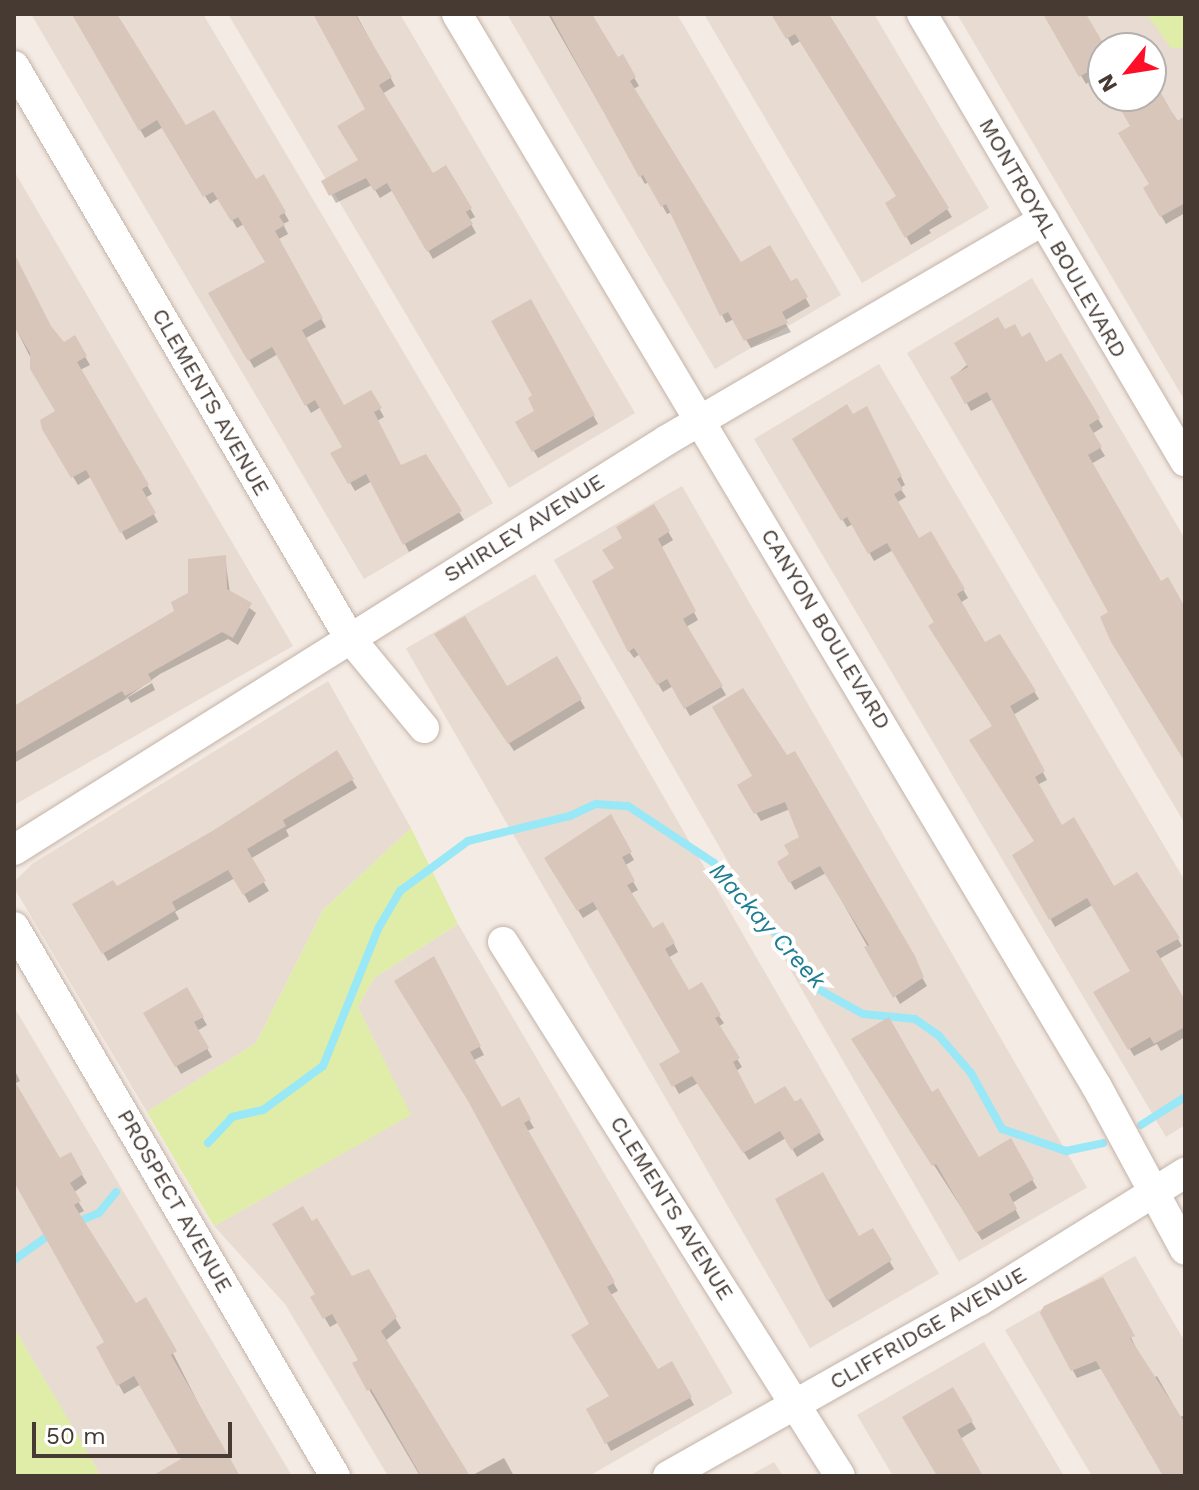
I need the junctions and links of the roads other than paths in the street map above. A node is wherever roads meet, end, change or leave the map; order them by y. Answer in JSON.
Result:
{"nodes":[{"id":1,"x":457,"y":14,"type":"edge"},
{"id":2,"x":922,"y":14,"type":"edge"},
{"id":3,"x":14,"y":66,"type":"edge"},
{"id":4,"x":1043,"y":220,"type":"junction"},
{"id":5,"x":698,"y":423,"type":"junction"},
{"id":6,"x":1185,"y":461,"type":"edge"},
{"id":7,"x":349,"y":637,"type":"junction"},
{"id":8,"x":424,"y":728,"type":"dead end"},
{"id":9,"x":14,"y":850,"type":"edge"},
{"id":10,"x":14,"y":927,"type":"edge"},
{"id":11,"x":503,"y":942,"type":"dead end"},
{"id":12,"x":1185,"y":1173,"type":"edge"},
{"id":13,"x":1155,"y":1192,"type":"junction"},
{"id":14,"x":1185,"y":1250,"type":"edge"},
{"id":15,"x":796,"y":1404,"type":"junction"},
{"id":16,"x":335,"y":1476,"type":"edge"},
{"id":17,"x":668,"y":1476,"type":"edge"},
{"id":18,"x":840,"y":1476,"type":"edge"}],
"edges":[{"from":1,"to":5,"type":"street","name":"CANYON BOULEVARD"},
{"from":2,"to":4,"type":"street","name":"MONTROYAL BOULEVARD"},
{"from":3,"to":7,"type":"street","name":"CLEMENTS AVENUE"},
{"from":4,"to":5,"type":"street","name":"SHIRLEY AVENUE"},
{"from":4,"to":6,"type":"street","name":"MONTROYAL BOULEVARD"},
{"from":5,"to":7,"type":"street","name":"SHIRLEY AVENUE"},
{"from":5,"to":13,"type":"street","name":"CANYON BOULEVARD"},
{"from":7,"to":8,"type":"street","name":"CLEMENTS AVENUE"},
{"from":7,"to":9,"type":"street","name":"SHIRLEY AVENUE"},
{"from":10,"to":16,"type":"street","name":"PROSPECT AVENUE"},
{"from":11,"to":15,"type":"street","name":"CLEMENTS AVENUE"},
{"from":12,"to":13,"type":"street","name":"CLIFFRIDGE AVENUE"},
{"from":13,"to":14,"type":"street","name":"CANYON BOULEVARD"},
{"from":13,"to":15,"type":"street","name":"CLIFFRIDGE AVENUE"},
{"from":15,"to":17,"type":"street","name":"CLIFFRIDGE AVENUE"},
{"from":15,"to":18,"type":"street","name":"CLEMENTS AVENUE"}]}
